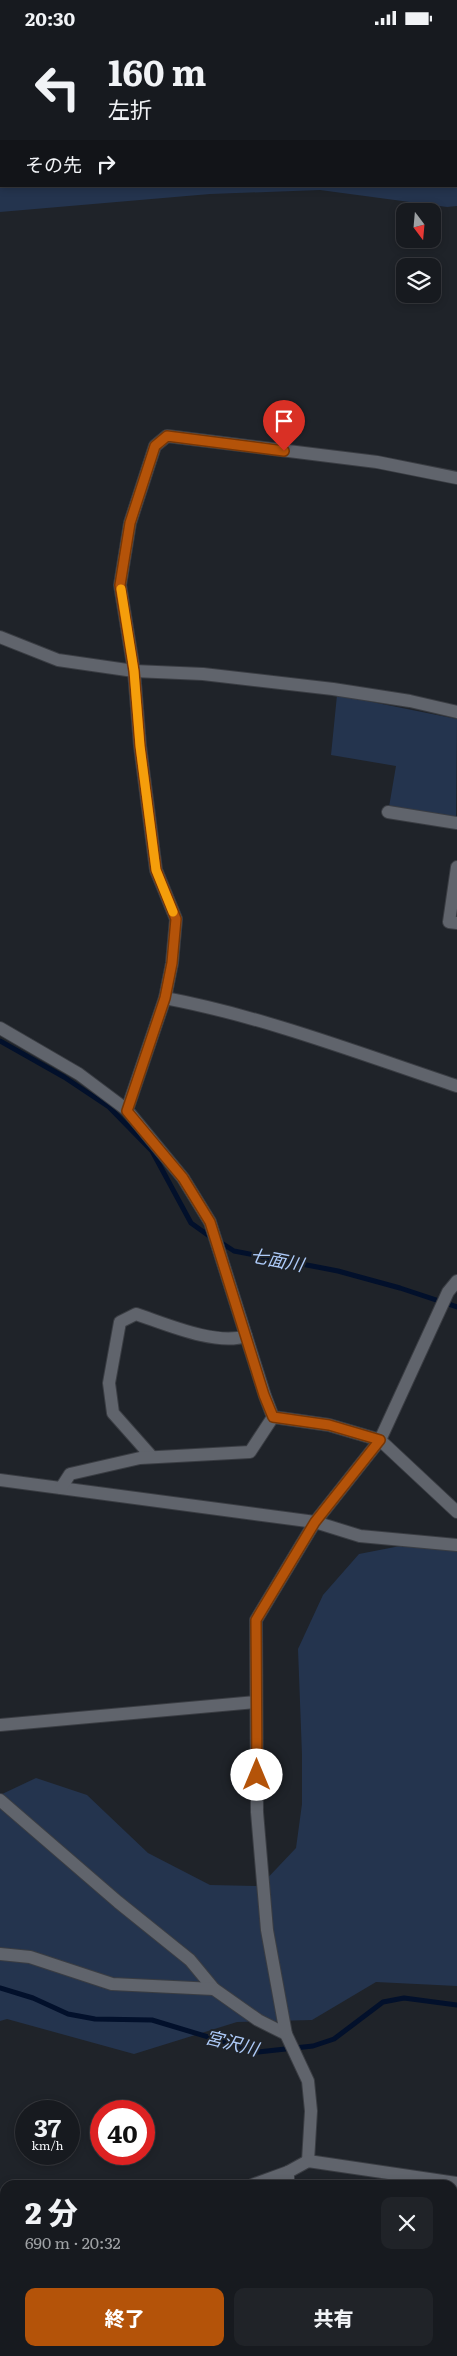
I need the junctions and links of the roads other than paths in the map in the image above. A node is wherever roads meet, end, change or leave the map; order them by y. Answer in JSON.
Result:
{"nodes":[{"id":1,"x":457,"y":478,"type":"edge"},
{"id":2,"x":0,"y":637,"type":"edge"},
{"id":3,"x":134,"y":671,"type":"junction"},
{"id":4,"x":457,"y":712,"type":"edge"},
{"id":5,"x":388,"y":812,"type":"dead end"},
{"id":6,"x":457,"y":823,"type":"edge"},
{"id":7,"x":457,"y":867,"type":"edge"},
{"id":8,"x":457,"y":923,"type":"edge"},
{"id":9,"x":165,"y":998,"type":"junction"},
{"id":10,"x":0,"y":1028,"type":"edge"},
{"id":11,"x":457,"y":1086,"type":"edge"},
{"id":12,"x":127,"y":1111,"type":"junction"},
{"id":13,"x":457,"y":1281,"type":"edge"},
{"id":14,"x":246,"y":1336,"type":"junction"},
{"id":15,"x":273,"y":1417,"type":"junction"},
{"id":16,"x":380,"y":1440,"type":"junction"},
{"id":17,"x":152,"y":1457,"type":"junction"},
{"id":18,"x":0,"y":1480,"type":"edge"},
{"id":19,"x":61,"y":1488,"type":"junction"},
{"id":20,"x":457,"y":1512,"type":"edge"},
{"id":21,"x":315,"y":1522,"type":"junction"},
{"id":22,"x":457,"y":1545,"type":"edge"},
{"id":23,"x":256,"y":1702,"type":"junction"},
{"id":24,"x":0,"y":1725,"type":"edge"},
{"id":25,"x":0,"y":1800,"type":"edge"},
{"id":26,"x":0,"y":1954,"type":"edge"},
{"id":27,"x":214,"y":1989,"type":"junction"},
{"id":28,"x":286,"y":2034,"type":"junction"},
{"id":29,"x":308,"y":2161,"type":"junction"},
{"id":30,"x":288,"y":2179,"type":"edge"},
{"id":31,"x":437,"y":2180,"type":"edge"}],
"edges":[{"from":1,"to":3,"type":"street"},
{"from":2,"to":3,"type":"street"},
{"from":3,"to":4,"type":"street"},
{"from":3,"to":9,"type":"street"},
{"from":5,"to":6,"type":"street"},
{"from":7,"to":8,"type":"street"},
{"from":9,"to":11,"type":"street"},
{"from":9,"to":12,"type":"street"},
{"from":10,"to":12,"type":"street"},
{"from":12,"to":14,"type":"street"},
{"from":13,"to":16,"type":"street"},
{"from":14,"to":15,"type":"street"},
{"from":14,"to":17,"type":"street"},
{"from":15,"to":16,"type":"street"},
{"from":15,"to":17,"type":"street"},
{"from":16,"to":20,"type":"street"},
{"from":16,"to":21,"type":"street"},
{"from":17,"to":19,"type":"street"},
{"from":18,"to":19,"type":"street"},
{"from":19,"to":21,"type":"street"},
{"from":21,"to":22,"type":"street"},
{"from":21,"to":23,"type":"street"},
{"from":23,"to":24,"type":"street"},
{"from":23,"to":28,"type":"street"},
{"from":25,"to":27,"type":"street"},
{"from":26,"to":27,"type":"street"},
{"from":27,"to":28,"type":"street"},
{"from":28,"to":29,"type":"street"},
{"from":29,"to":30,"type":"street"},
{"from":29,"to":31,"type":"street"}]}
